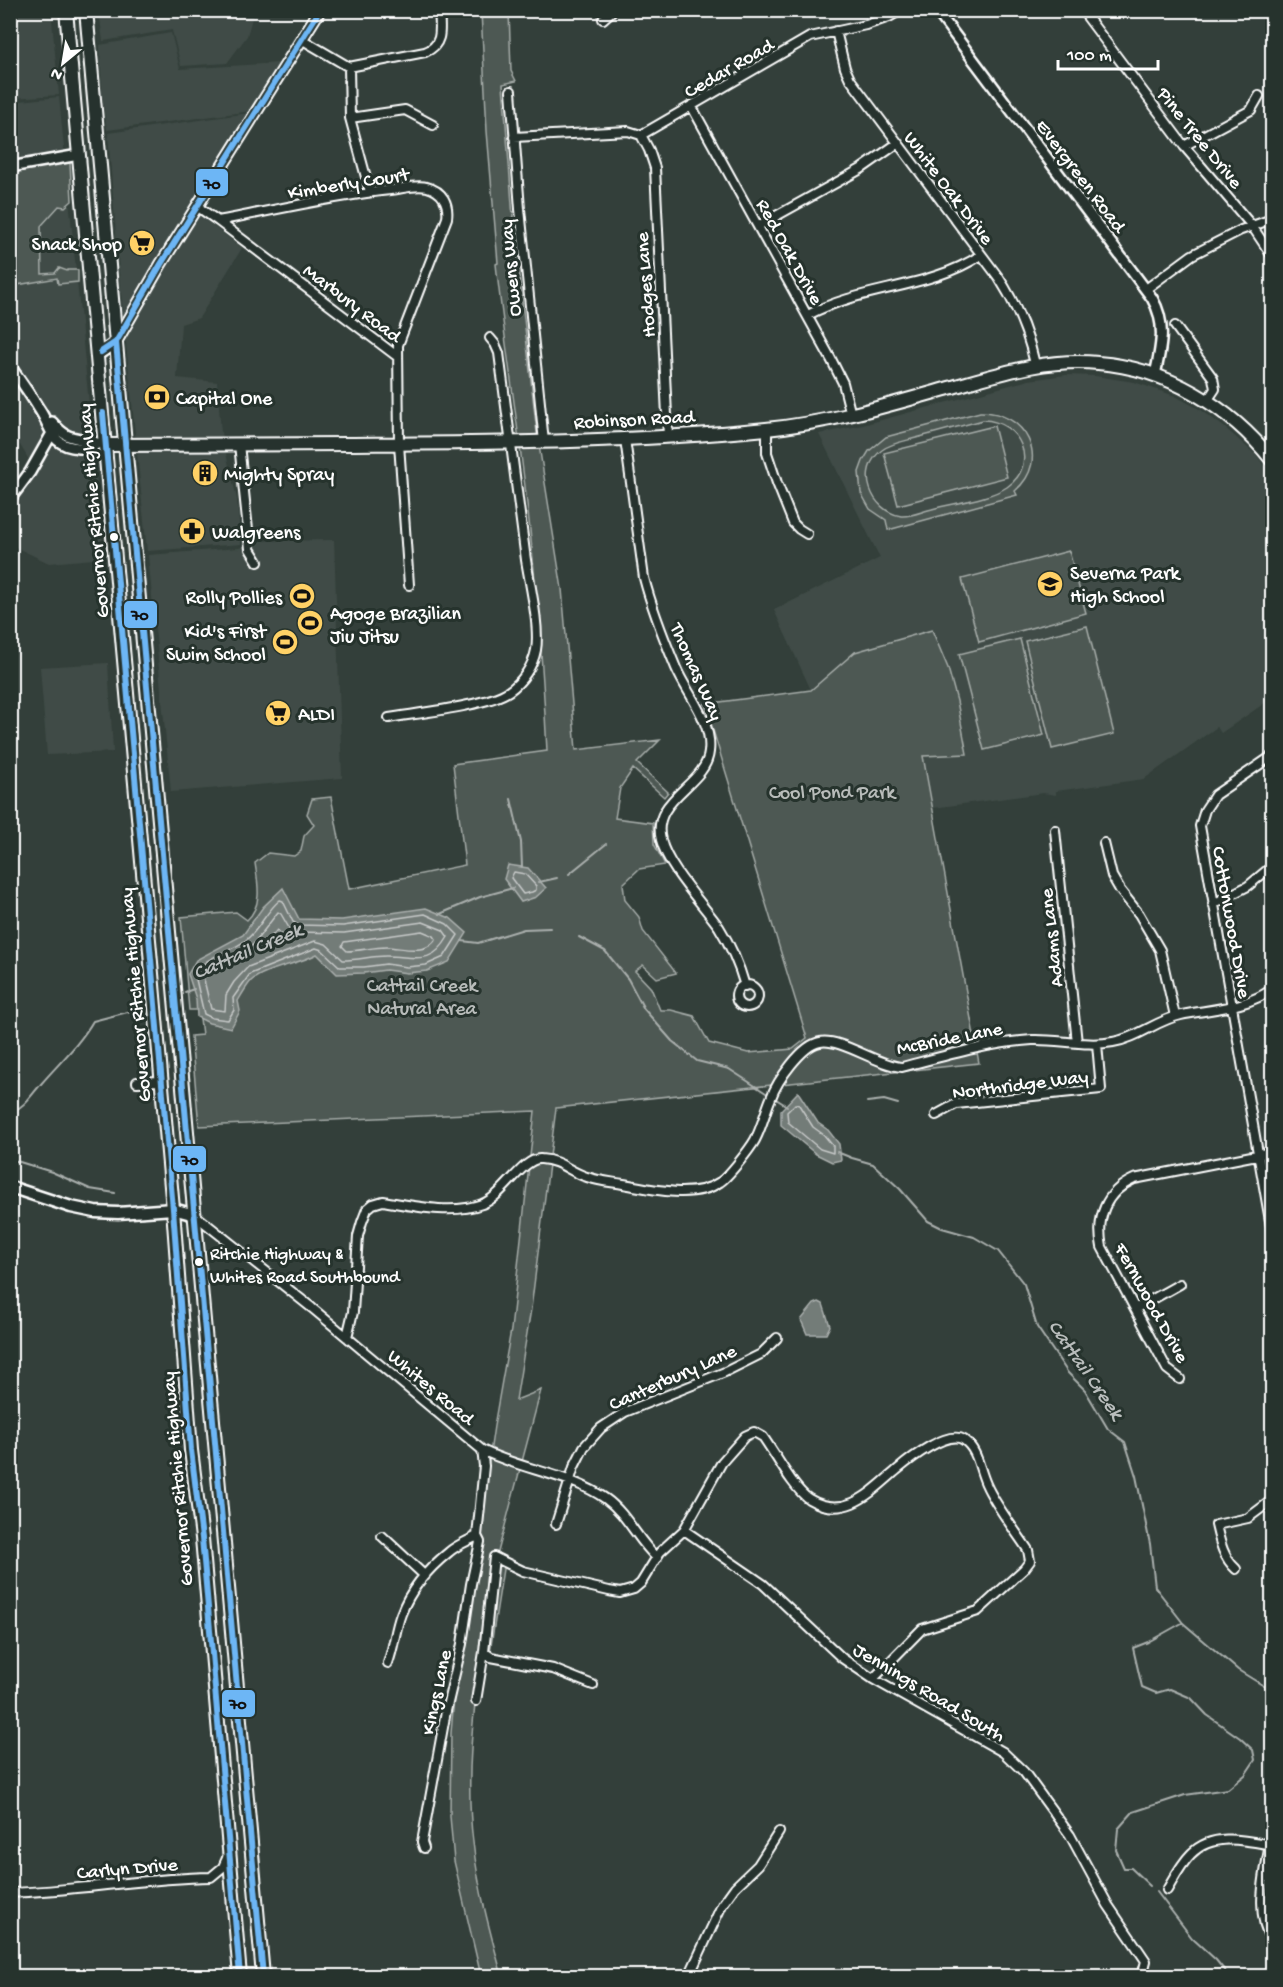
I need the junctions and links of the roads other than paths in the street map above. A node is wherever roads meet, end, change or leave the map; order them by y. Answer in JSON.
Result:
{"nodes":[{"id":1,"x":66,"y":10,"type":"edge"},
{"id":2,"x":86,"y":10,"type":"edge"},
{"id":3,"x":320,"y":10,"type":"edge"},
{"id":4,"x":439,"y":10,"type":"edge"},
{"id":5,"x":613,"y":10,"type":"edge"},
{"id":6,"x":901,"y":10,"type":"edge"},
{"id":7,"x":936,"y":10,"type":"edge"},
{"id":8,"x":1082,"y":10,"type":"edge"},
{"id":9,"x":603,"y":19,"type":"dead end"},
{"id":10,"x":836,"y":31,"type":"junction"},
{"id":11,"x":303,"y":40,"type":"junction"},
{"id":12,"x":349,"y":67,"type":"junction"},
{"id":13,"x":511,"y":91,"type":"dead end"},
{"id":14,"x":1259,"y":96,"type":"dead end"},
{"id":15,"x":692,"y":107,"type":"junction"},
{"id":16,"x":350,"y":118,"type":"junction"},
{"id":17,"x":433,"y":125,"type":"dead end"},
{"id":18,"x":640,"y":135,"type":"junction"},
{"id":19,"x":514,"y":137,"type":"junction"},
{"id":20,"x":898,"y":143,"type":"junction"},
{"id":21,"x":1184,"y":146,"type":"junction"},
{"id":22,"x":79,"y":154,"type":"junction"},
{"id":23,"x":10,"y":167,"type":"edge"},
{"id":24,"x":370,"y":192,"type":"junction"},
{"id":25,"x":198,"y":207,"type":"junction"},
{"id":26,"x":1272,"y":219,"type":"edge"},
{"id":27,"x":218,"y":221,"type":"junction"},
{"id":28,"x":758,"y":226,"type":"junction"},
{"id":29,"x":1252,"y":226,"type":"junction"},
{"id":30,"x":981,"y":255,"type":"junction"},
{"id":31,"x":1272,"y":256,"type":"edge"},
{"id":32,"x":1146,"y":289,"type":"junction"},
{"id":33,"x":808,"y":315,"type":"junction"},
{"id":34,"x":1175,"y":326,"type":"dead end"},
{"id":35,"x":490,"y":338,"type":"dead end"},
{"id":36,"x":116,"y":342,"type":"junction"},
{"id":37,"x":98,"y":355,"type":"junction"},
{"id":38,"x":398,"y":357,"type":"junction"},
{"id":39,"x":1035,"y":364,"type":"junction"},
{"id":40,"x":10,"y":366,"type":"edge"},
{"id":41,"x":1155,"y":375,"type":"junction"},
{"id":42,"x":1207,"y":401,"type":"junction"},
{"id":43,"x":851,"y":415,"type":"junction"},
{"id":44,"x":766,"y":429,"type":"junction"},
{"id":45,"x":54,"y":431,"type":"junction"},
{"id":46,"x":668,"y":436,"type":"junction"},
{"id":47,"x":625,"y":439,"type":"junction"},
{"id":48,"x":544,"y":442,"type":"junction"},
{"id":49,"x":511,"y":443,"type":"junction"},
{"id":50,"x":101,"y":444,"type":"junction"},
{"id":51,"x":240,"y":444,"type":"junction"},
{"id":52,"x":399,"y":444,"type":"junction"},
{"id":53,"x":125,"y":445,"type":"junction"},
{"id":54,"x":1272,"y":460,"type":"edge"},
{"id":55,"x":10,"y":499,"type":"edge"},
{"id":56,"x":807,"y":534,"type":"dead end"},
{"id":57,"x":258,"y":562,"type":"dead end"},
{"id":58,"x":409,"y":585,"type":"dead end"},
{"id":59,"x":389,"y":718,"type":"dead end"},
{"id":60,"x":1272,"y":756,"type":"edge"},
{"id":61,"x":1055,"y":830,"type":"dead end"},
{"id":62,"x":1104,"y":843,"type":"dead end"},
{"id":63,"x":1272,"y":866,"type":"edge"},
{"id":64,"x":1214,"y":904,"type":"junction"},
{"id":65,"x":745,"y":986,"type":"dead end"},
{"id":66,"x":1272,"y":989,"type":"edge"},
{"id":67,"x":1231,"y":1005,"type":"junction"},
{"id":68,"x":1175,"y":1016,"type":"junction"},
{"id":69,"x":1077,"y":1043,"type":"junction"},
{"id":70,"x":1097,"y":1044,"type":"junction"},
{"id":71,"x":161,"y":1081,"type":"junction"},
{"id":72,"x":137,"y":1082,"type":"dead end"},
{"id":73,"x":936,"y":1115,"type":"dead end"},
{"id":74,"x":1272,"y":1152,"type":"edge"},
{"id":75,"x":1257,"y":1155,"type":"junction"},
{"id":76,"x":10,"y":1187,"type":"edge"},
{"id":77,"x":173,"y":1209,"type":"junction"},
{"id":78,"x":195,"y":1215,"type":"junction"},
{"id":79,"x":1272,"y":1232,"type":"edge"},
{"id":80,"x":1180,"y":1284,"type":"dead end"},
{"id":81,"x":1135,"y":1309,"type":"junction"},
{"id":82,"x":347,"y":1338,"type":"junction"},
{"id":83,"x":777,"y":1338,"type":"dead end"},
{"id":84,"x":1180,"y":1379,"type":"dead end"},
{"id":85,"x":482,"y":1450,"type":"junction"},
{"id":86,"x":569,"y":1481,"type":"junction"},
{"id":87,"x":1272,"y":1500,"type":"edge"},
{"id":88,"x":556,"y":1524,"type":"dead end"},
{"id":89,"x":684,"y":1530,"type":"junction"},
{"id":90,"x":382,"y":1536,"type":"dead end"},
{"id":91,"x":479,"y":1539,"type":"junction"},
{"id":92,"x":657,"y":1558,"type":"junction"},
{"id":93,"x":1236,"y":1569,"type":"dead end"},
{"id":94,"x":425,"y":1576,"type":"junction"},
{"id":95,"x":484,"y":1652,"type":"junction"},
{"id":96,"x":388,"y":1663,"type":"dead end"},
{"id":97,"x":873,"y":1679,"type":"junction"},
{"id":98,"x":593,"y":1684,"type":"dead end"},
{"id":99,"x":476,"y":1701,"type":"dead end"},
{"id":100,"x":245,"y":1778,"type":"junction"},
{"id":101,"x":222,"y":1780,"type":"junction"},
{"id":102,"x":779,"y":1832,"type":"dead end"},
{"id":103,"x":1271,"y":1845,"type":"edge"},
{"id":104,"x":424,"y":1848,"type":"dead end"},
{"id":105,"x":230,"y":1850,"type":"junction"},
{"id":106,"x":1167,"y":1890,"type":"dead end"},
{"id":107,"x":10,"y":1893,"type":"edge"},
{"id":108,"x":1272,"y":1941,"type":"edge"},
{"id":109,"x":240,"y":1977,"type":"edge"},
{"id":110,"x":263,"y":1977,"type":"edge"},
{"id":111,"x":689,"y":1977,"type":"edge"},
{"id":112,"x":1142,"y":1977,"type":"edge"}],
"edges":[{"from":1,"to":22,"type":"main road","name":"Governor Ritchie Highway"},
{"from":2,"to":36,"type":"main road","name":"Governor Ritchie Highway"},
{"from":3,"to":11,"type":"street"},
{"from":4,"to":12,"type":"street"},
{"from":5,"to":9,"type":"street"},
{"from":6,"to":10,"type":"street","name":"Cedar Road"},
{"from":7,"to":32,"type":"street","name":"Evergreen Road"},
{"from":8,"to":21,"type":"street","name":"Pine Tree Drive"},
{"from":10,"to":15,"type":"street","name":"Cedar Road"},
{"from":10,"to":20,"type":"street","name":"White Oak Drive"},
{"from":11,"to":12,"type":"street"},
{"from":11,"to":25,"type":"street"},
{"from":12,"to":16,"type":"street"},
{"from":13,"to":19,"type":"street","name":"Owens Way"},
{"from":14,"to":21,"type":"street"},
{"from":15,"to":18,"type":"street","name":"Cedar Road"},
{"from":15,"to":28,"type":"street","name":"Red Oak Drive"},
{"from":16,"to":17,"type":"street"},
{"from":16,"to":24,"type":"street"},
{"from":18,"to":19,"type":"street"},
{"from":18,"to":46,"type":"street","name":"Hodges Lane"},
{"from":19,"to":48,"type":"street","name":"Owens Way"},
{"from":20,"to":28,"type":"street"},
{"from":20,"to":30,"type":"street","name":"White Oak Drive"},
{"from":21,"to":29,"type":"street","name":"Pine Tree Drive"},
{"from":22,"to":23,"type":"street"},
{"from":22,"to":37,"type":"main road","name":"Governor Ritchie Highway"},
{"from":24,"to":27,"type":"street","name":"Kimberly Court"},
{"from":24,"to":38,"type":"street","name":"Kimberly Court"},
{"from":25,"to":27,"type":"street"},
{"from":25,"to":36,"type":"street"},
{"from":26,"to":29,"type":"street"},
{"from":27,"to":38,"type":"street","name":"Marbury Road"},
{"from":28,"to":33,"type":"street","name":"Red Oak Drive"},
{"from":29,"to":31,"type":"street","name":"Pine Tree Drive"},
{"from":29,"to":32,"type":"street"},
{"from":30,"to":33,"type":"street"},
{"from":30,"to":39,"type":"street","name":"White Oak Drive"},
{"from":32,"to":41,"type":"street","name":"Evergreen Road"},
{"from":33,"to":43,"type":"street","name":"Red Oak Drive"},
{"from":34,"to":42,"type":"street"},
{"from":35,"to":49,"type":"street"},
{"from":36,"to":37,"type":"street"},
{"from":36,"to":53,"type":"main road","name":"Governor Ritchie Highway"},
{"from":37,"to":50,"type":"main road","name":"Governor Ritchie Highway"},
{"from":38,"to":52,"type":"street","name":"Marbury Road"},
{"from":39,"to":41,"type":"main road","name":"Robinson Road"},
{"from":39,"to":43,"type":"main road","name":"Robinson Road"},
{"from":40,"to":45,"type":"street"},
{"from":41,"to":42,"type":"main road","name":"Robinson Road"},
{"from":42,"to":54,"type":"main road","name":"Robinson Road"},
{"from":43,"to":44,"type":"main road","name":"Robinson Road"},
{"from":44,"to":46,"type":"main road","name":"Robinson Road"},
{"from":44,"to":56,"type":"street"},
{"from":45,"to":50,"type":"street"},
{"from":45,"to":55,"type":"street"},
{"from":46,"to":47,"type":"main road","name":"Robinson Road"},
{"from":47,"to":48,"type":"main road","name":"Robinson Road"},
{"from":47,"to":65,"type":"street","name":"Thomas Way"},
{"from":48,"to":49,"type":"main road","name":"Robinson Road"},
{"from":49,"to":52,"type":"main road","name":"Robinson Road"},
{"from":49,"to":59,"type":"street"},
{"from":50,"to":53,"type":"main road","name":"Robinson Road"},
{"from":50,"to":71,"type":"main road","name":"Governor Ritchie Highway"},
{"from":51,"to":52,"type":"main road","name":"Robinson Road"},
{"from":51,"to":53,"type":"main road","name":"Robinson Road"},
{"from":51,"to":57,"type":"street"},
{"from":52,"to":58,"type":"street","name":"Marbury Road"},
{"from":53,"to":78,"type":"main road","name":"Governor Ritchie Highway"},
{"from":60,"to":64,"type":"street","name":"Cottonwood Drive"},
{"from":61,"to":69,"type":"street","name":"Adams Lane"},
{"from":62,"to":68,"type":"street"},
{"from":63,"to":64,"type":"street"},
{"from":64,"to":67,"type":"street","name":"Cottonwood Drive"},
{"from":66,"to":67,"type":"street","name":"McBride Lane"},
{"from":67,"to":68,"type":"street","name":"McBride Lane"},
{"from":67,"to":75,"type":"street","name":"Cottonwood Drive"},
{"from":68,"to":70,"type":"street","name":"McBride Lane"},
{"from":69,"to":70,"type":"street","name":"McBride Lane"},
{"from":69,"to":82,"type":"street","name":"McBride Lane"},
{"from":70,"to":73,"type":"street","name":"Northridge Way"},
{"from":71,"to":72,"type":"street"},
{"from":71,"to":77,"type":"main road","name":"Governor Ritchie Highway"},
{"from":74,"to":75,"type":"street","name":"Fernwood Drive"},
{"from":75,"to":79,"type":"street","name":"Cottonwood Drive"},
{"from":75,"to":81,"type":"street","name":"Fernwood Drive"},
{"from":76,"to":77,"type":"main road"},
{"from":77,"to":78,"type":"main road"},
{"from":77,"to":101,"type":"main road","name":"Governor Ritchie Highway"},
{"from":78,"to":82,"type":"street","name":"Whites Road"},
{"from":78,"to":100,"type":"main road","name":"Governor Ritchie Highway"},
{"from":80,"to":81,"type":"street"},
{"from":81,"to":84,"type":"street","name":"Fernwood Drive"},
{"from":82,"to":85,"type":"street","name":"Whites Road"},
{"from":83,"to":86,"type":"street","name":"Canterbury Lane"},
{"from":85,"to":86,"type":"street","name":"Whites Road"},
{"from":85,"to":91,"type":"street","name":"Kings Lane"},
{"from":86,"to":88,"type":"street","name":"Canterbury Lane"},
{"from":86,"to":92,"type":"street","name":"Whites Road"},
{"from":87,"to":93,"type":"street"},
{"from":89,"to":92,"type":"street"},
{"from":89,"to":97,"type":"street","name":"Jennings Road South"},
{"from":89,"to":97,"type":"street"},
{"from":90,"to":94,"type":"street"},
{"from":91,"to":94,"type":"street"},
{"from":91,"to":104,"type":"street","name":"Kings Lane"},
{"from":92,"to":95,"type":"street"},
{"from":94,"to":96,"type":"street"},
{"from":95,"to":98,"type":"street"},
{"from":95,"to":99,"type":"street"},
{"from":97,"to":112,"type":"street","name":"Jennings Road South"},
{"from":100,"to":101,"type":"main road"},
{"from":100,"to":110,"type":"main road","name":"Governor Ritchie Highway"},
{"from":101,"to":105,"type":"main road","name":"Governor Ritchie Highway"},
{"from":102,"to":111,"type":"street"},
{"from":103,"to":106,"type":"street"},
{"from":103,"to":108,"type":"street"},
{"from":105,"to":107,"type":"street","name":"Carlyn Drive"},
{"from":105,"to":109,"type":"main road","name":"Governor Ritchie Highway"}]}
